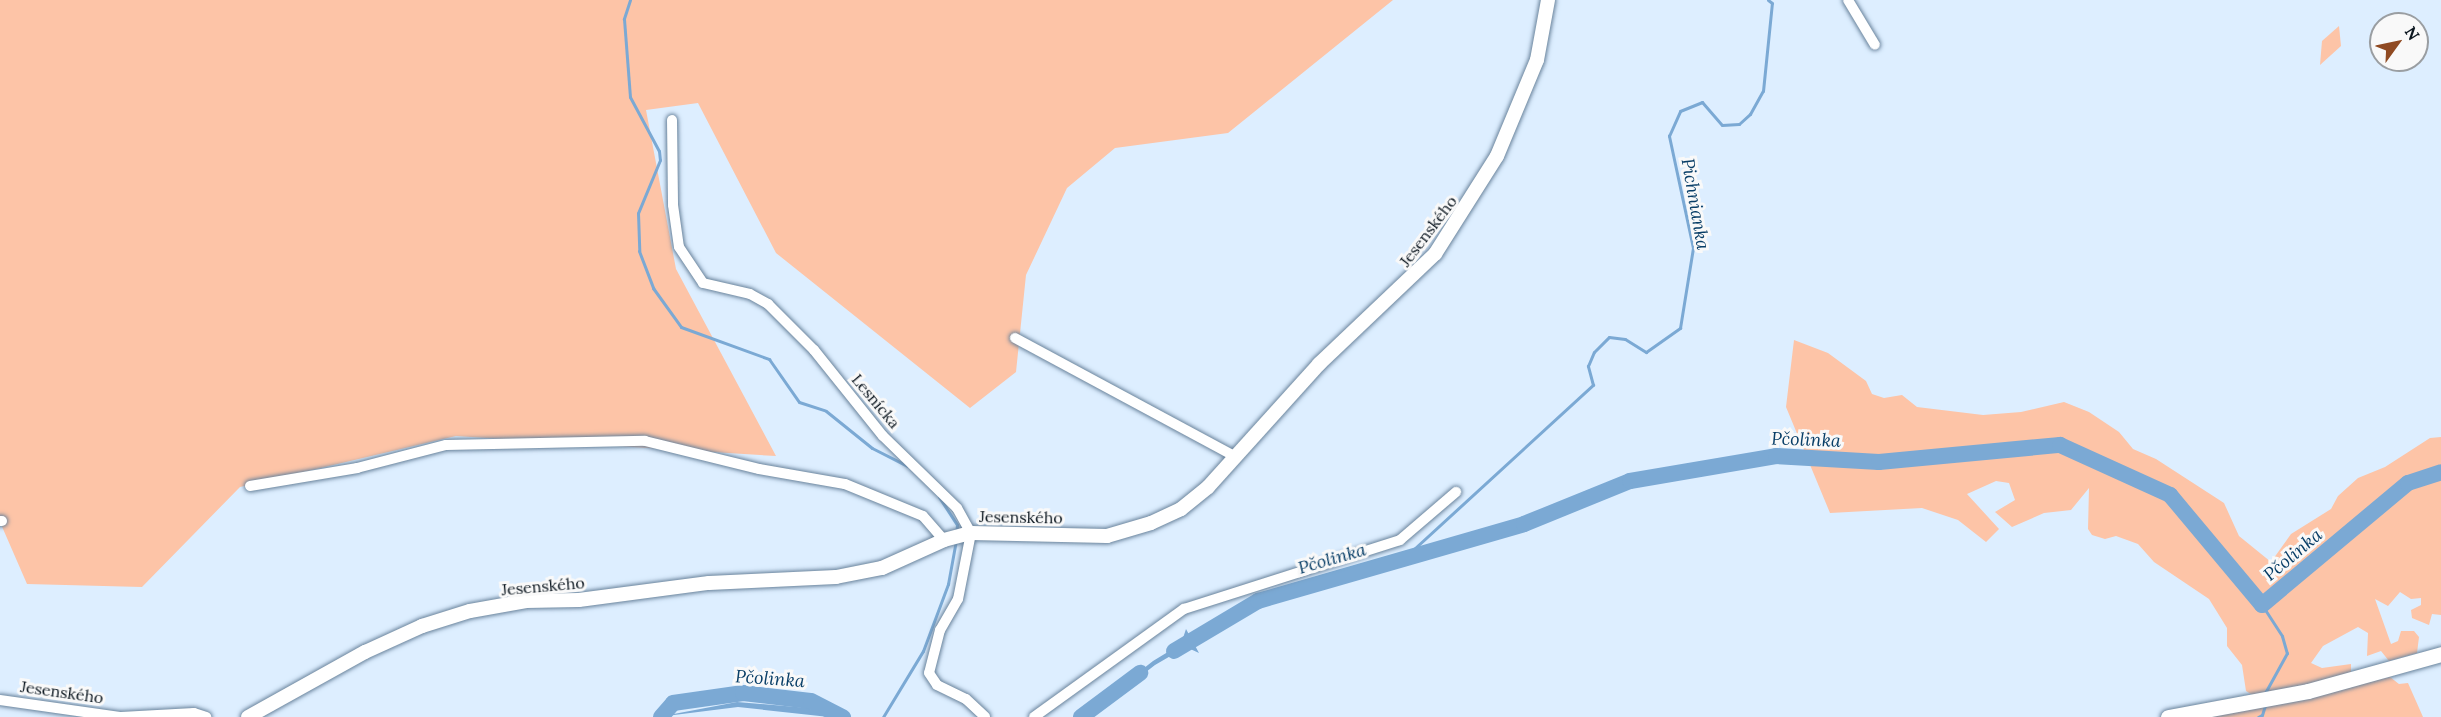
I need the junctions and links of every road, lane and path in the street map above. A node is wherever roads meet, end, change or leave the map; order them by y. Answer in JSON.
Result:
{"nodes":[{"id":1,"x":1548,"y":0,"type":"edge"},
{"id":2,"x":1848,"y":0,"type":"edge"},
{"id":3,"x":1875,"y":45,"type":"dead end"},
{"id":4,"x":672,"y":120,"type":"dead end"},
{"id":5,"x":1015,"y":338,"type":"dead end"},
{"id":6,"x":1234,"y":456,"type":"junction"},
{"id":7,"x":250,"y":486,"type":"dead end"},
{"id":8,"x":1456,"y":492,"type":"dead end"},
{"id":9,"x":971,"y":533,"type":"junction"},
{"id":10,"x":944,"y":540,"type":"junction"},
{"id":11,"x":2441,"y":654,"type":"edge"},
{"id":12,"x":0,"y":700,"type":"edge"},
{"id":13,"x":121,"y":717,"type":"edge"},
{"id":14,"x":206,"y":717,"type":"edge"},
{"id":15,"x":248,"y":717,"type":"edge"},
{"id":16,"x":985,"y":717,"type":"edge"},
{"id":17,"x":1034,"y":717,"type":"edge"},
{"id":18,"x":2168,"y":717,"type":"edge"}],
"edges":[{"from":1,"to":6,"type":"street","name":"Jesenského"},
{"from":2,"to":3,"type":"street"},
{"from":4,"to":9,"type":"street","name":"Lesnícka"},
{"from":5,"to":6,"type":"street"},
{"from":6,"to":9,"type":"street","name":"Jesenského"},
{"from":7,"to":10,"type":"street"},
{"from":8,"to":17,"type":"street"},
{"from":9,"to":10,"type":"street","name":"Jesenského"},
{"from":9,"to":16,"type":"street"},
{"from":10,"to":15,"type":"street","name":"Jesenského"},
{"from":11,"to":18,"type":"main road"},
{"from":12,"to":13,"type":"street","name":"Jesenského"},
{"from":13,"to":14,"type":"street","name":"Jesenského"}]}
